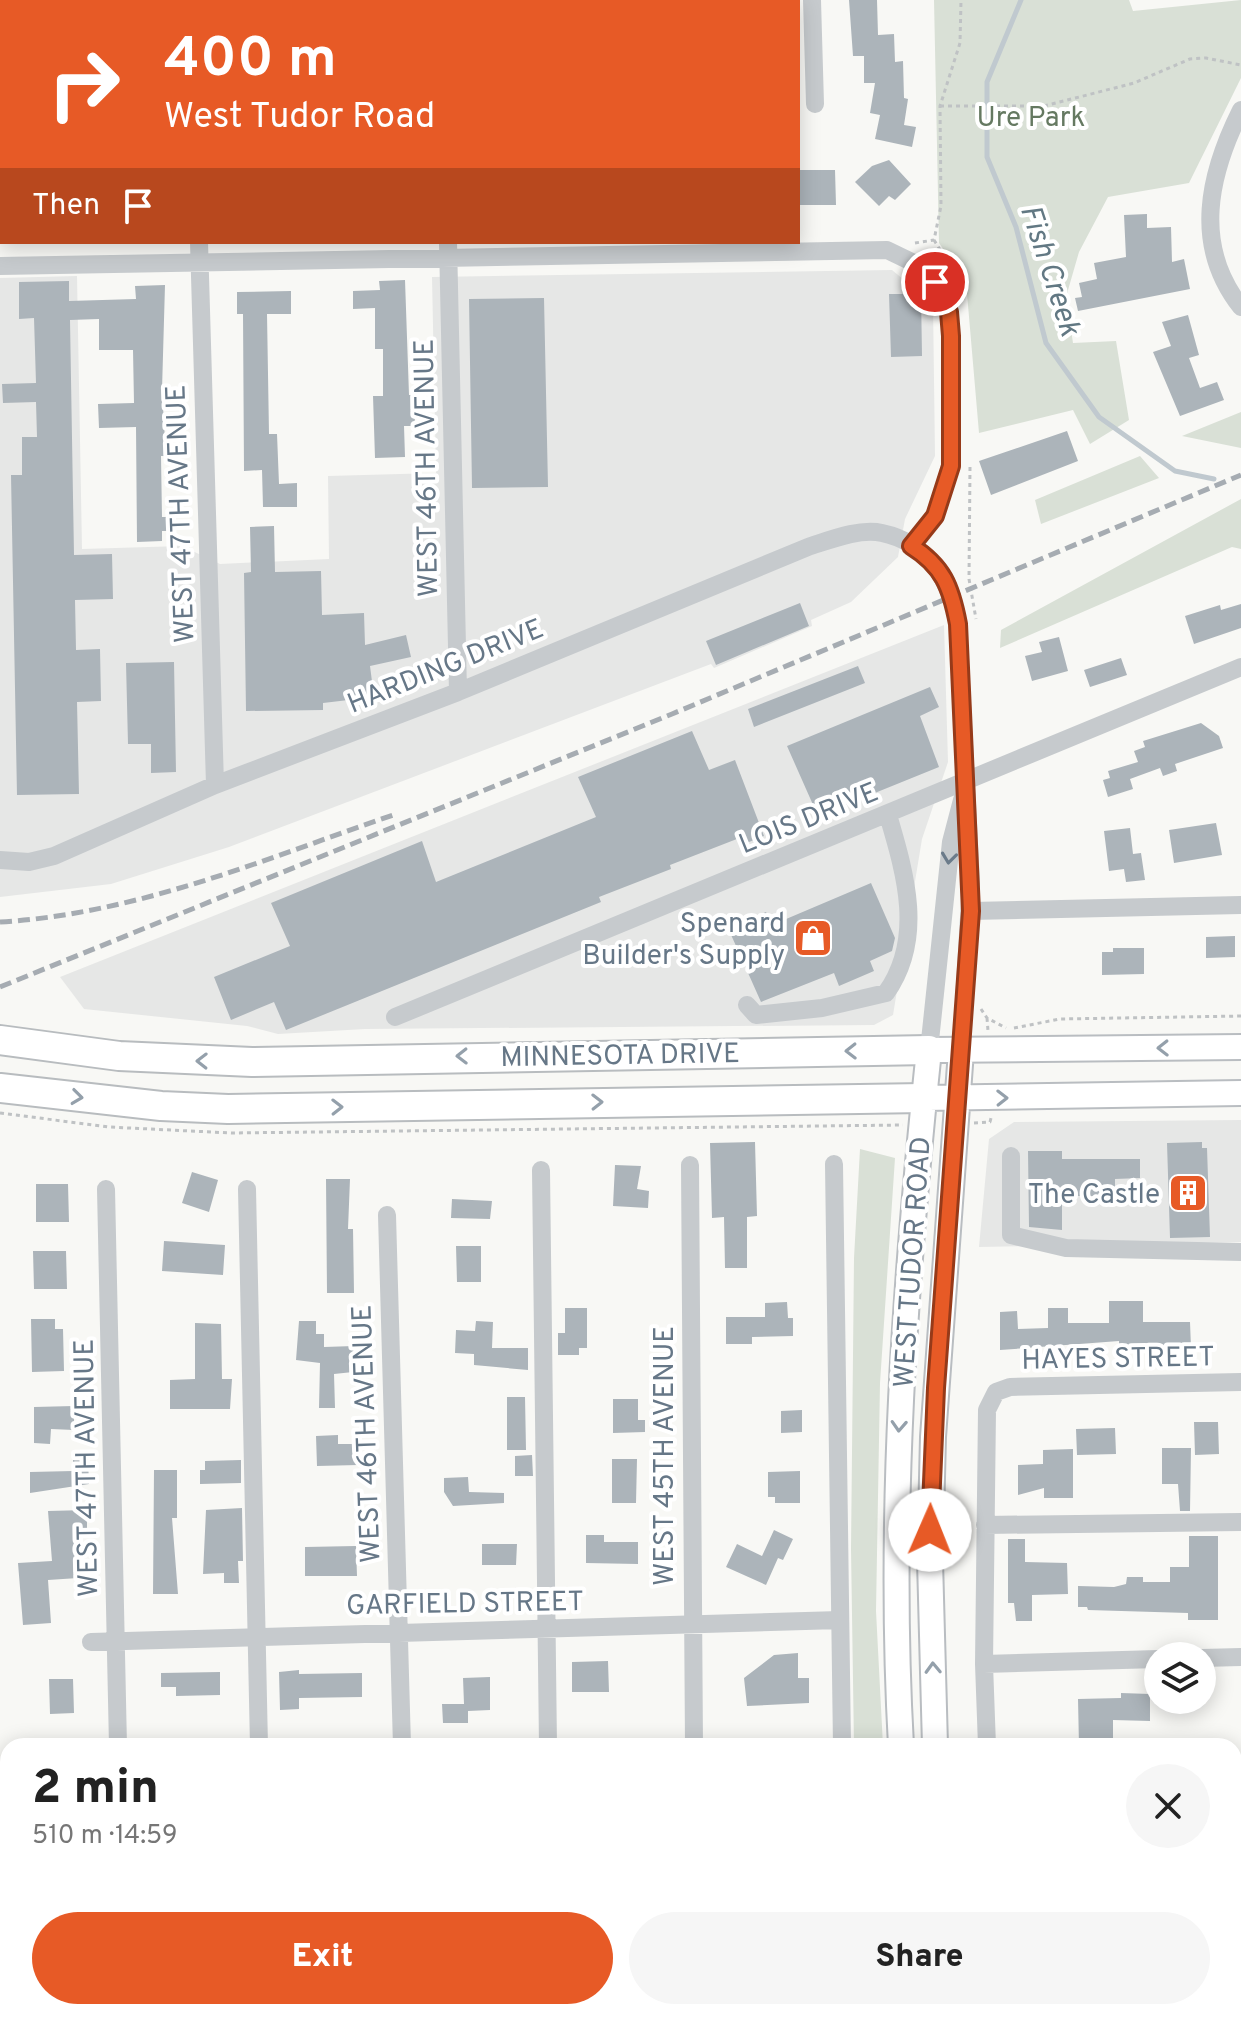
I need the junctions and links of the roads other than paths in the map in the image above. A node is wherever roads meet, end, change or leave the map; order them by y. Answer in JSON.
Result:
{"nodes":[{"id":1,"x":808,"y":8,"type":"edge"},
{"id":2,"x":815,"y":104,"type":"dead end"},
{"id":3,"x":1241,"y":110,"type":"edge"},
{"id":4,"x":686,"y":247,"type":"edge"},
{"id":5,"x":448,"y":250,"type":"edge"},
{"id":6,"x":199,"y":251,"type":"edge"},
{"id":7,"x":0,"y":266,"type":"edge"},
{"id":8,"x":1241,"y":307,"type":"edge"},
{"id":9,"x":911,"y":546,"type":"junction"},
{"id":10,"x":1241,"y":667,"type":"edge"},
{"id":11,"x":458,"y":692,"type":"junction"},
{"id":12,"x":966,"y":782,"type":"junction"},
{"id":13,"x":215,"y":785,"type":"junction"},
{"id":14,"x":888,"y":815,"type":"junction"},
{"id":15,"x":0,"y":860,"type":"edge"},
{"id":16,"x":1241,"y":905,"type":"edge"},
{"id":17,"x":971,"y":911,"type":"junction"},
{"id":18,"x":747,"y":1005,"type":"dead end"},
{"id":19,"x":395,"y":1017,"type":"dead end"},
{"id":20,"x":0,"y":1040,"type":"edge"},
{"id":21,"x":1241,"y":1047,"type":"edge"},
{"id":22,"x":929,"y":1050,"type":"junction"},
{"id":23,"x":961,"y":1051,"type":"junction"},
{"id":24,"x":0,"y":1088,"type":"edge"},
{"id":25,"x":1241,"y":1093,"type":"edge"},
{"id":26,"x":924,"y":1098,"type":"junction"},
{"id":27,"x":958,"y":1099,"type":"junction"},
{"id":28,"x":1011,"y":1156,"type":"dead end"},
{"id":29,"x":834,"y":1164,"type":"dead end"},
{"id":30,"x":690,"y":1165,"type":"dead end"},
{"id":31,"x":541,"y":1170,"type":"dead end"},
{"id":32,"x":106,"y":1189,"type":"dead end"},
{"id":33,"x":247,"y":1189,"type":"dead end"},
{"id":34,"x":387,"y":1215,"type":"dead end"},
{"id":35,"x":1241,"y":1252,"type":"edge"},
{"id":36,"x":1241,"y":1382,"type":"edge"},
{"id":37,"x":1241,"y":1522,"type":"edge"},
{"id":38,"x":985,"y":1525,"type":"junction"},
{"id":39,"x":840,"y":1620,"type":"junction"},
{"id":40,"x":692,"y":1624,"type":"junction"},
{"id":41,"x":547,"y":1628,"type":"junction"},
{"id":42,"x":398,"y":1632,"type":"junction"},
{"id":43,"x":256,"y":1635,"type":"junction"},
{"id":44,"x":117,"y":1639,"type":"junction"},
{"id":45,"x":91,"y":1642,"type":"dead end"},
{"id":46,"x":1241,"y":1657,"type":"edge"},
{"id":47,"x":1216,"y":1658,"type":"edge"},
{"id":48,"x":1144,"y":1659,"type":"edge"},
{"id":49,"x":984,"y":1664,"type":"junction"},
{"id":50,"x":118,"y":1738,"type":"edge"},
{"id":51,"x":259,"y":1738,"type":"edge"},
{"id":52,"x":402,"y":1738,"type":"edge"},
{"id":53,"x":548,"y":1738,"type":"edge"},
{"id":54,"x":694,"y":1738,"type":"edge"},
{"id":55,"x":842,"y":1738,"type":"edge"},
{"id":56,"x":901,"y":1738,"type":"edge"},
{"id":57,"x":935,"y":1738,"type":"edge"},
{"id":58,"x":987,"y":1738,"type":"edge"}],
"edges":[{"from":1,"to":2,"type":"street"},
{"from":3,"to":8,"type":"street"},
{"from":4,"to":5,"type":"street"},
{"from":4,"to":9,"type":"street"},
{"from":5,"to":6,"type":"street"},
{"from":5,"to":11,"type":"street","name":"WEST 46TH AVENUE"},
{"from":6,"to":7,"type":"street"},
{"from":6,"to":13,"type":"street","name":"WEST 47TH AVENUE"},
{"from":9,"to":11,"type":"street","name":"HARDING DRIVE"},
{"from":9,"to":12,"type":"street","name":"WEST TUDOR ROAD"},
{"from":10,"to":12,"type":"street","name":"LOIS DRIVE"},
{"from":11,"to":13,"type":"street","name":"HARDING DRIVE"},
{"from":12,"to":14,"type":"street","name":"LOIS DRIVE"},
{"from":12,"to":17,"type":"street","name":"WEST TUDOR ROAD"},
{"from":12,"to":22,"type":"street","name":"WEST TUDOR ROAD","one_way":true},
{"from":13,"to":15,"type":"street","name":"HARDING DRIVE"},
{"from":14,"to":18,"type":"street"},
{"from":14,"to":19,"type":"street","name":"LOIS DRIVE"},
{"from":16,"to":17,"type":"street"},
{"from":17,"to":23,"type":"street","name":"WEST TUDOR ROAD"},
{"from":22,"to":20,"type":"highway","name":"MINNESOTA DRIVE","one_way":true},
{"from":21,"to":23,"type":"main road","name":"MINNESOTA DRIVE","one_way":true},
{"from":22,"to":23,"type":"main road","name":"MINNESOTA DRIVE"},
{"from":22,"to":26,"type":"main road","name":"WEST TUDOR ROAD"},
{"from":23,"to":27,"type":"main road","name":"WEST TUDOR ROAD"},
{"from":24,"to":26,"type":"highway","name":"MINNESOTA DRIVE","one_way":true},
{"from":27,"to":25,"type":"main road","name":"MINNESOTA DRIVE","one_way":true},
{"from":26,"to":27,"type":"main road","name":"MINNESOTA DRIVE"},
{"from":26,"to":56,"type":"main road","name":"WEST TUDOR ROAD","one_way":true},
{"from":57,"to":27,"type":"main road","name":"WEST TUDOR ROAD","one_way":true},
{"from":28,"to":35,"type":"street"},
{"from":29,"to":39,"type":"street"},
{"from":30,"to":40,"type":"street","name":"WEST 45TH AVENUE"},
{"from":31,"to":41,"type":"street"},
{"from":32,"to":44,"type":"street","name":"WEST 47TH AVENUE"},
{"from":33,"to":43,"type":"street"},
{"from":34,"to":42,"type":"street","name":"WEST 46TH AVENUE"},
{"from":36,"to":38,"type":"street","name":"HAYES STREET"},
{"from":37,"to":38,"type":"street"},
{"from":38,"to":49,"type":"street"},
{"from":39,"to":40,"type":"street","name":"GARFIELD STREET"},
{"from":39,"to":55,"type":"street"},
{"from":40,"to":41,"type":"street","name":"GARFIELD STREET"},
{"from":40,"to":54,"type":"street","name":"WEST 45TH AVENUE"},
{"from":41,"to":42,"type":"street","name":"GARFIELD STREET"},
{"from":41,"to":53,"type":"street"},
{"from":42,"to":43,"type":"street","name":"GARFIELD STREET"},
{"from":42,"to":52,"type":"street","name":"WEST 46TH AVENUE"},
{"from":43,"to":44,"type":"street","name":"GARFIELD STREET"},
{"from":43,"to":51,"type":"street"},
{"from":44,"to":45,"type":"street","name":"GARFIELD STREET"},
{"from":44,"to":50,"type":"street","name":"WEST 47TH AVENUE"},
{"from":46,"to":47,"type":"street"},
{"from":48,"to":49,"type":"street"},
{"from":49,"to":58,"type":"street"}]}
